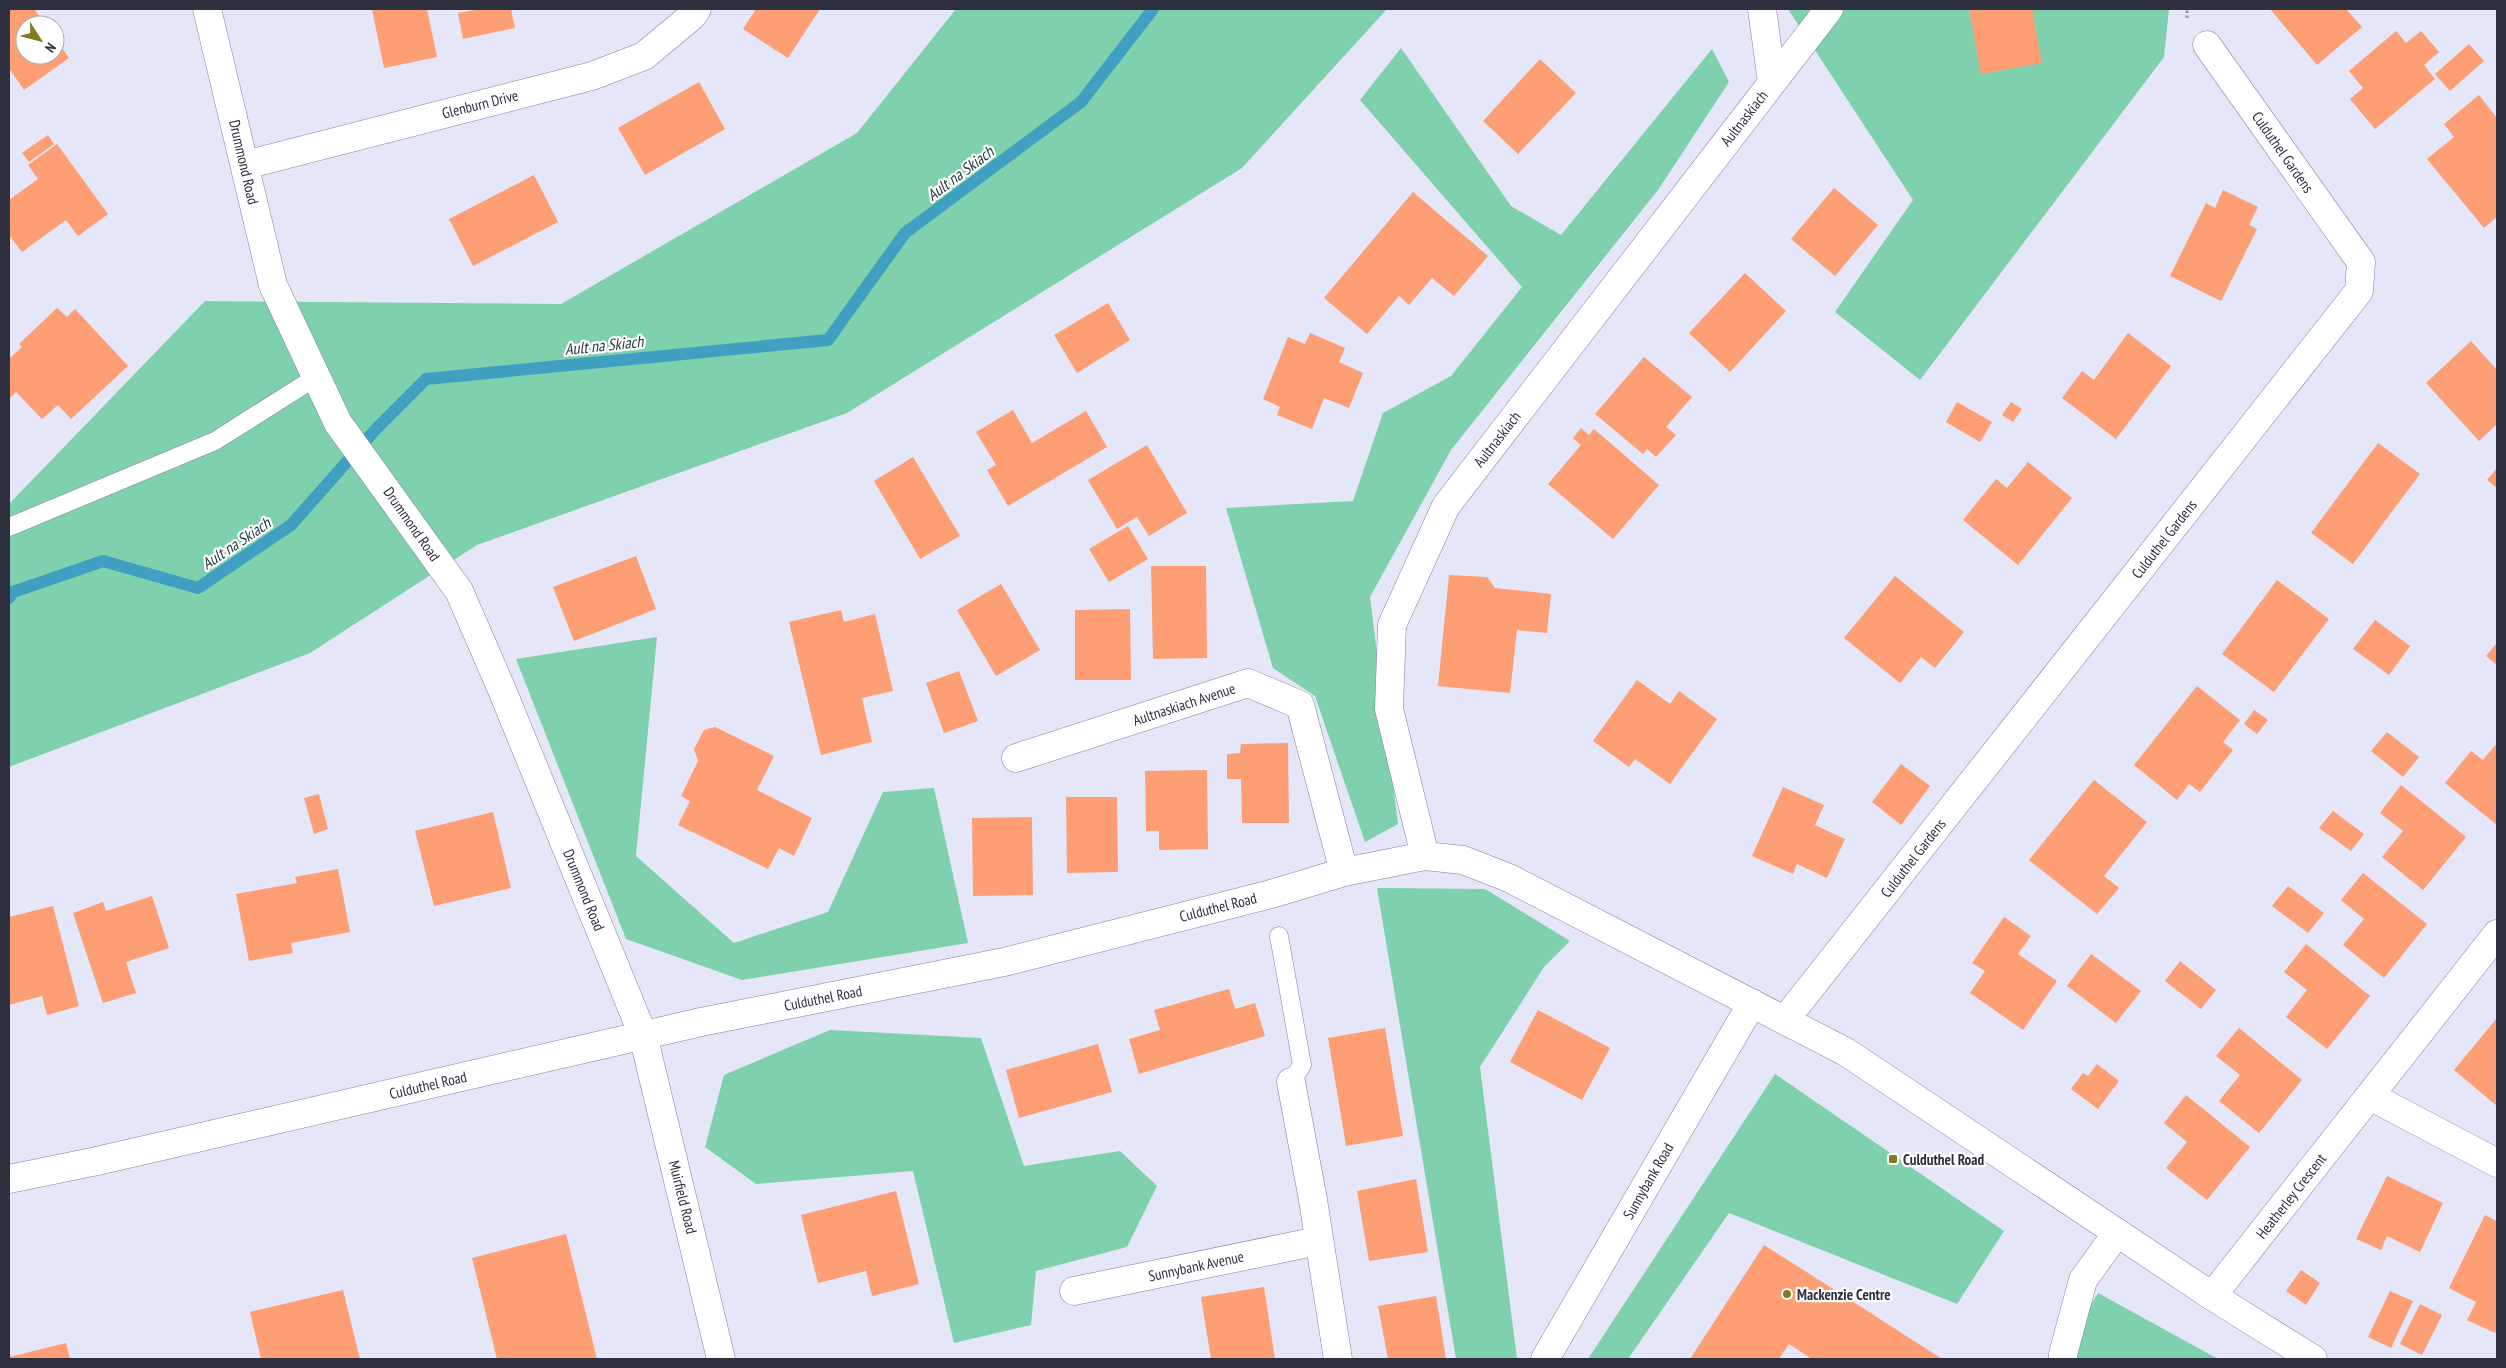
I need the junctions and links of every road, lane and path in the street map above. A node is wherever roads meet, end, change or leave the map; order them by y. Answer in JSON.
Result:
{"nodes":[{"id":1,"x":207,"y":9,"type":"edge"},
{"id":2,"x":698,"y":9,"type":"edge"},
{"id":3,"x":1762,"y":9,"type":"edge"},
{"id":4,"x":1829,"y":9,"type":"edge"},
{"id":5,"x":2207,"y":45,"type":"dead end"},
{"id":6,"x":1772,"y":82,"type":"junction"},
{"id":7,"x":245,"y":165,"type":"junction"},
{"id":8,"x":316,"y":377,"type":"junction"},
{"id":9,"x":9,"y":527,"type":"edge"},
{"id":10,"x":1016,"y":758,"type":"dead end"},
{"id":11,"x":1425,"y":856,"type":"junction"},
{"id":12,"x":1344,"y":872,"type":"junction"},
{"id":13,"x":2497,"y":934,"type":"edge"},
{"id":14,"x":1278,"y":936,"type":"dead end"},
{"id":15,"x":1752,"y":1003,"type":"junction"},
{"id":16,"x":1785,"y":1020,"type":"junction"},
{"id":17,"x":643,"y":1035,"type":"junction"},
{"id":18,"x":1292,"y":1082,"type":"joint"},
{"id":19,"x":2370,"y":1096,"type":"junction"},
{"id":20,"x":2497,"y":1163,"type":"edge"},
{"id":21,"x":9,"y":1179,"type":"edge"},
{"id":22,"x":2117,"y":1233,"type":"junction"},
{"id":23,"x":1318,"y":1241,"type":"junction"},
{"id":24,"x":1074,"y":1291,"type":"dead end"},
{"id":25,"x":2212,"y":1296,"type":"junction"},
{"id":26,"x":721,"y":1359,"type":"edge"},
{"id":27,"x":1338,"y":1359,"type":"edge"},
{"id":28,"x":1545,"y":1359,"type":"edge"},
{"id":29,"x":2063,"y":1359,"type":"edge"},
{"id":30,"x":2313,"y":1359,"type":"edge"}],
"edges":[{"from":1,"to":7,"type":"street","name":"Drummond Road"},
{"from":2,"to":7,"type":"street","name":"Glenburn Drive"},
{"from":3,"to":6,"type":"street","name":"Aultnaskiach"},
{"from":4,"to":6,"type":"street","name":"Aultnaskiach"},
{"from":5,"to":16,"type":"street","name":"Culduthel Gardens"},
{"from":6,"to":11,"type":"street","name":"Aultnaskiach"},
{"from":7,"to":8,"type":"street","name":"Drummond Road"},
{"from":8,"to":9,"type":"lane"},
{"from":8,"to":17,"type":"street","name":"Drummond Road"},
{"from":10,"to":12,"type":"street","name":"Aultnaskiach Avenue"},
{"from":11,"to":12,"type":"street","name":"Culduthel Road"},
{"from":11,"to":15,"type":"street","name":"Culduthel Road"},
{"from":12,"to":17,"type":"street","name":"Culduthel Road"},
{"from":13,"to":19,"type":"street","name":"Heatherley Crescent"},
{"from":14,"to":18,"type":"lane"},
{"from":15,"to":16,"type":"street","name":"Culduthel Road"},
{"from":15,"to":28,"type":"street","name":"Sunnybank Road"},
{"from":16,"to":22,"type":"street","name":"Culduthel Road"},
{"from":17,"to":21,"type":"street","name":"Culduthel Road"},
{"from":17,"to":26,"type":"street","name":"Muirfield Road"},
{"from":18,"to":23,"type":"street"},
{"from":19,"to":20,"type":"street"},
{"from":19,"to":25,"type":"street","name":"Heatherley Crescent"},
{"from":22,"to":25,"type":"street","name":"Culduthel Road"},
{"from":22,"to":29,"type":"street"},
{"from":23,"to":24,"type":"street","name":"Sunnybank Avenue"},
{"from":23,"to":27,"type":"street"},
{"from":25,"to":30,"type":"street","name":"Culduthel Road"}]}
